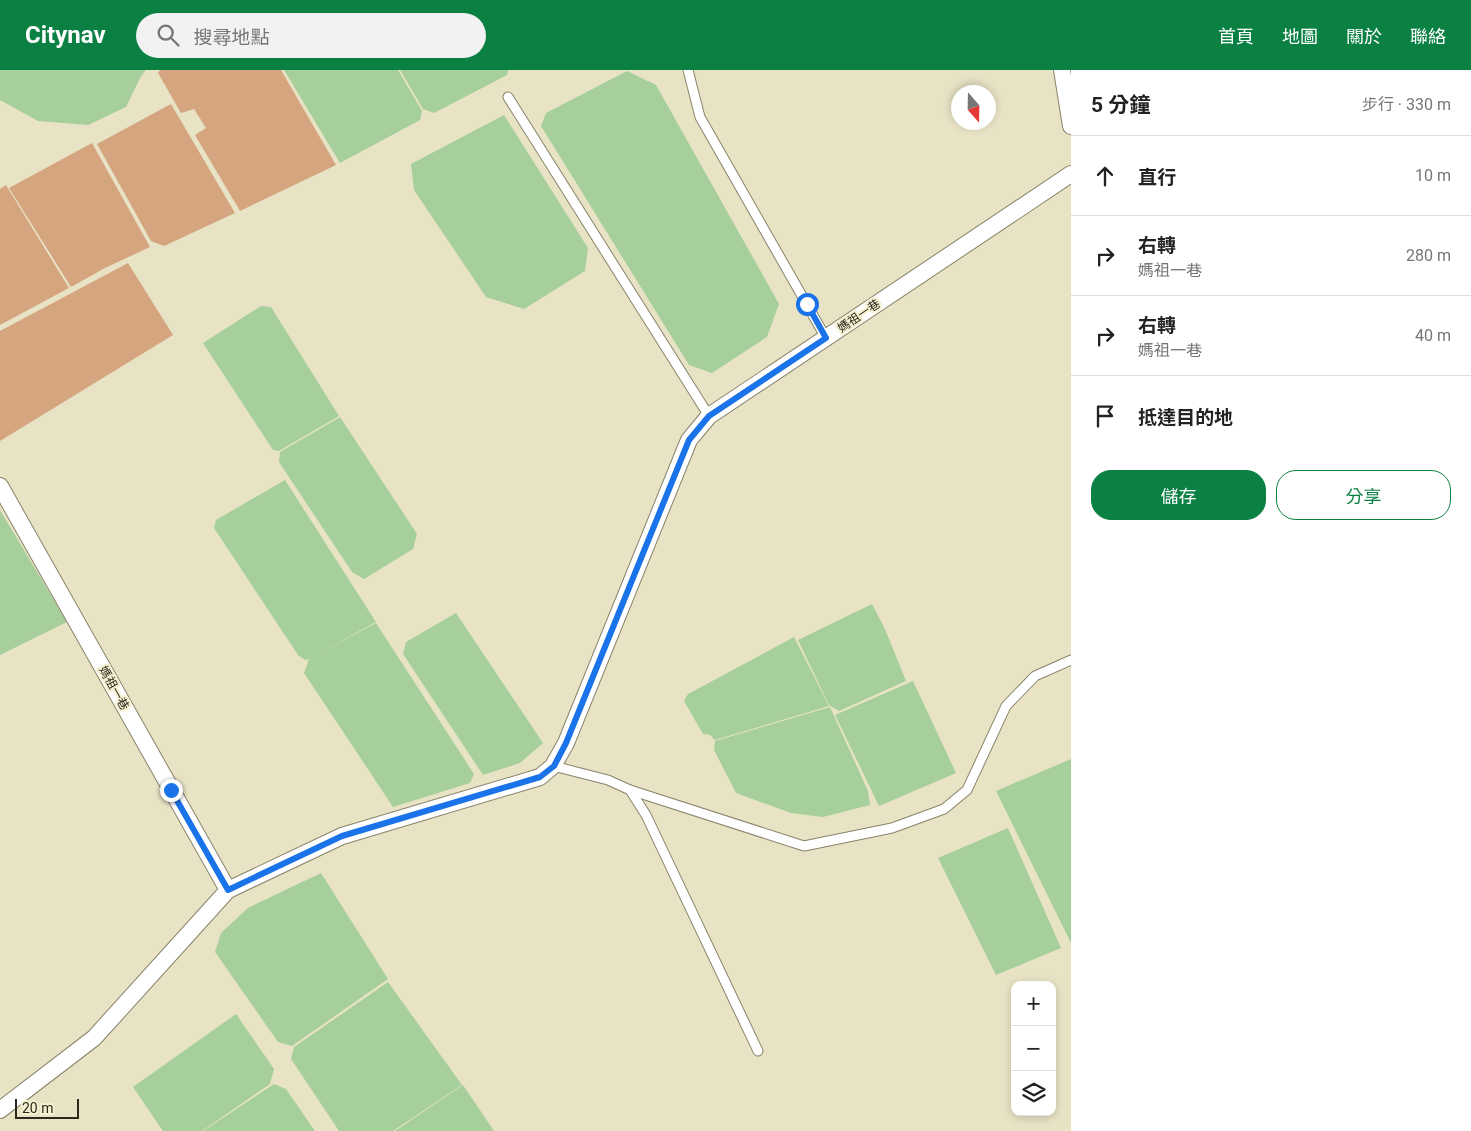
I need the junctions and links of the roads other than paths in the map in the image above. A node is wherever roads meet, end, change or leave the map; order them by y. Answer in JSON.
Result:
{"nodes":[{"id":1,"x":688,"y":70,"type":"edge"},
{"id":2,"x":1062,"y":70,"type":"edge"},
{"id":3,"x":508,"y":97,"type":"dead end"},
{"id":4,"x":1071,"y":126,"type":"edge"},
{"id":5,"x":1071,"y":174,"type":"edge"},
{"id":6,"x":826,"y":338,"type":"junction"},
{"id":7,"x":709,"y":416,"type":"junction"},
{"id":8,"x":0,"y":486,"type":"edge"},
{"id":9,"x":1071,"y":660,"type":"edge"},
{"id":10,"x":554,"y":766,"type":"junction"},
{"id":11,"x":630,"y":790,"type":"junction"},
{"id":12,"x":228,"y":890,"type":"junction"},
{"id":13,"x":758,"y":1051,"type":"dead end"},
{"id":14,"x":0,"y":1110,"type":"edge"}],
"edges":[{"from":1,"to":6,"type":"lane"},
{"from":2,"to":4,"type":"street"},
{"from":3,"to":7,"type":"lane"},
{"from":5,"to":6,"type":"street","name":"媽祖一巷"},
{"from":6,"to":7,"type":"street","name":"媽祖一巷"},
{"from":7,"to":10,"type":"street","name":"媽祖一巷"},
{"from":8,"to":12,"type":"street","name":"媽祖一巷"},
{"from":9,"to":11,"type":"lane"},
{"from":10,"to":11,"type":"lane"},
{"from":10,"to":12,"type":"street"},
{"from":11,"to":13,"type":"lane"},
{"from":12,"to":14,"type":"street"}]}
